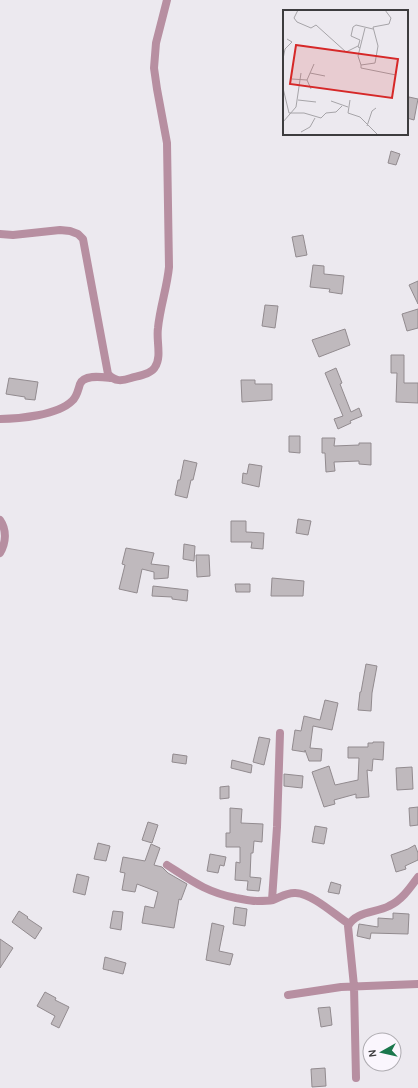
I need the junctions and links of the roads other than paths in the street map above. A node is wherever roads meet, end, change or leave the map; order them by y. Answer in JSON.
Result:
{"nodes":[{"id":1,"x":167,"y":0,"type":"edge"},
{"id":2,"x":0,"y":234,"type":"edge"},
{"id":3,"x":112,"y":378,"type":"junction"},
{"id":4,"x":0,"y":419,"type":"edge"},
{"id":5,"x":0,"y":520,"type":"edge"},
{"id":6,"x":0,"y":553,"type":"edge"},
{"id":7,"x":280,"y":733,"type":"dead end"},
{"id":8,"x":167,"y":865,"type":"dead end"},
{"id":9,"x":418,"y":877,"type":"edge"},
{"id":10,"x":272,"y":900,"type":"junction"},
{"id":11,"x":348,"y":924,"type":"junction"},
{"id":12,"x":418,"y":984,"type":"edge"},
{"id":13,"x":354,"y":986,"type":"junction"},
{"id":14,"x":288,"y":995,"type":"dead end"},
{"id":15,"x":356,"y":1078,"type":"dead end"}],
"edges":[{"from":1,"to":3,"type":"street"},
{"from":2,"to":3,"type":"street"},
{"from":3,"to":4,"type":"street"},
{"from":5,"to":6,"type":"street"},
{"from":7,"to":10,"type":"street"},
{"from":8,"to":10,"type":"street"},
{"from":9,"to":11,"type":"street"},
{"from":10,"to":11,"type":"street"},
{"from":11,"to":13,"type":"street"},
{"from":12,"to":13,"type":"street"},
{"from":13,"to":14,"type":"street"},
{"from":13,"to":15,"type":"street"}]}
